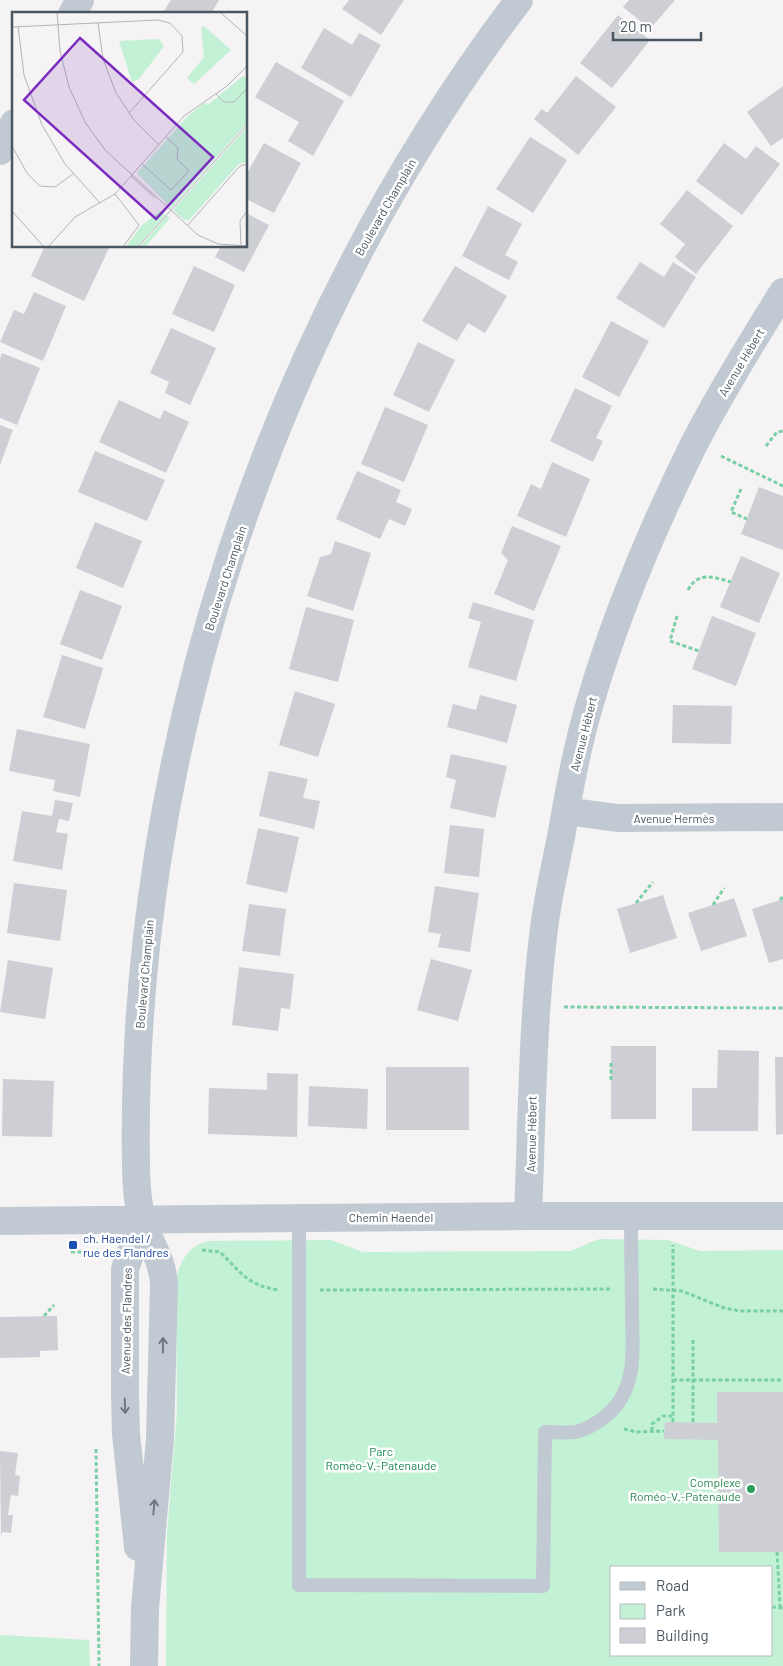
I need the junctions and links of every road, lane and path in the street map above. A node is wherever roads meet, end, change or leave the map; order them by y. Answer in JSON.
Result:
{"nodes":[{"id":1,"x":80,"y":0,"type":"edge"},
{"id":2,"x":519,"y":0,"type":"edge"},
{"id":3,"x":73,"y":12,"type":"edge"},
{"id":4,"x":12,"y":127,"type":"edge"},
{"id":5,"x":0,"y":151,"type":"edge"},
{"id":6,"x":783,"y":292,"type":"edge"},
{"id":7,"x":783,"y":431,"type":"edge"},
{"id":8,"x":766,"y":446,"type":"dead end"},
{"id":9,"x":718,"y":455,"type":"dead end"},
{"id":10,"x":783,"y":486,"type":"edge"},
{"id":11,"x":741,"y":489,"type":"dead end"},
{"id":12,"x":747,"y":519,"type":"dead end"},
{"id":13,"x":730,"y":582,"type":"dead end"},
{"id":14,"x":688,"y":590,"type":"dead end"},
{"id":15,"x":677,"y":616,"type":"dead end"},
{"id":16,"x":699,"y":651,"type":"dead end"},
{"id":17,"x":566,"y":811,"type":"junction"},
{"id":18,"x":783,"y":817,"type":"edge"},
{"id":19,"x":653,"y":882,"type":"dead end"},
{"id":20,"x":724,"y":888,"type":"dead end"},
{"id":21,"x":783,"y":896,"type":"edge"},
{"id":22,"x":780,"y":900,"type":"dead end"},
{"id":23,"x":636,"y":903,"type":"dead end"},
{"id":24,"x":713,"y":905,"type":"dead end"},
{"id":25,"x":556,"y":1007,"type":"dead end"},
{"id":26,"x":783,"y":1008,"type":"edge"},
{"id":27,"x":611,"y":1062,"type":"dead end"},
{"id":28,"x":611,"y":1080,"type":"dead end"},
{"id":29,"x":528,"y":1216,"type":"junction"},
{"id":30,"x":631,"y":1216,"type":"junction"},
{"id":31,"x":783,"y":1216,"type":"edge"},
{"id":32,"x":299,"y":1218,"type":"junction"},
{"id":33,"x":142,"y":1220,"type":"junction"},
{"id":34,"x":0,"y":1221,"type":"edge"},
{"id":35,"x":673,"y":1239,"type":"dead end"},
{"id":36,"x":194,"y":1249,"type":"dead end"},
{"id":37,"x":94,"y":1252,"type":"dead end"},
{"id":38,"x":95,"y":1259,"type":"dead end"},
{"id":39,"x":617,"y":1288,"type":"dead end"},
{"id":40,"x":651,"y":1288,"type":"dead end"},
{"id":41,"x":316,"y":1290,"type":"dead end"},
{"id":42,"x":673,"y":1290,"type":"junction"},
{"id":43,"x":283,"y":1291,"type":"dead end"},
{"id":44,"x":54,"y":1305,"type":"dead end"},
{"id":45,"x":783,"y":1311,"type":"edge"},
{"id":46,"x":44,"y":1316,"type":"dead end"},
{"id":47,"x":693,"y":1338,"type":"dead end"},
{"id":48,"x":673,"y":1380,"type":"junction"},
{"id":49,"x":692,"y":1380,"type":"junction"},
{"id":50,"x":783,"y":1380,"type":"edge"},
{"id":51,"x":673,"y":1416,"type":"junction"},
{"id":52,"x":673,"y":1422,"type":"dead end"},
{"id":53,"x":693,"y":1422,"type":"dead end"},
{"id":54,"x":664,"y":1431,"type":"dead end"},
{"id":55,"x":96,"y":1445,"type":"dead end"},
{"id":56,"x":777,"y":1552,"type":"dead end"},
{"id":57,"x":145,"y":1608,"type":"junction"},
{"id":58,"x":781,"y":1608,"type":"edge"},
{"id":59,"x":99,"y":1666,"type":"edge"},
{"id":60,"x":144,"y":1666,"type":"edge"}],
"edges":[{"from":1,"to":3,"type":"street"},
{"from":2,"to":33,"type":"street","name":"Boulevard Champlain"},
{"from":4,"to":5,"type":"street"},
{"from":6,"to":17,"type":"street","name":"Avenue Hébert"},
{"from":7,"to":8,"type":"path"},
{"from":9,"to":10,"type":"path"},
{"from":11,"to":12,"type":"path"},
{"from":13,"to":14,"type":"path"},
{"from":15,"to":16,"type":"path"},
{"from":17,"to":18,"type":"street","name":"Avenue Hermès"},
{"from":17,"to":29,"type":"street","name":"Avenue Hébert"},
{"from":19,"to":23,"type":"path"},
{"from":20,"to":24,"type":"path"},
{"from":21,"to":22,"type":"path"},
{"from":25,"to":26,"type":"path"},
{"from":27,"to":28,"type":"path"},
{"from":29,"to":30,"type":"street","name":"Chemin Haendel"},
{"from":29,"to":32,"type":"street","name":"Chemin Haendel"},
{"from":30,"to":31,"type":"street","name":"Chemin Haendel"},
{"from":30,"to":32,"type":"lane"},
{"from":32,"to":33,"type":"street","name":"Chemin Haendel"},
{"from":33,"to":34,"type":"street","name":"Chemin Haendel"},
{"from":33,"to":57,"type":"street","name":"Avenue des Flandres","one_way":true},
{"from":57,"to":33,"type":"street","name":"Avenue des Flandres","one_way":true},
{"from":35,"to":42,"type":"path"},
{"from":36,"to":43,"type":"path"},
{"from":37,"to":38,"type":"path"},
{"from":39,"to":41,"type":"path"},
{"from":40,"to":42,"type":"path"},
{"from":42,"to":45,"type":"path"},
{"from":42,"to":48,"type":"path"},
{"from":44,"to":46,"type":"path"},
{"from":47,"to":49,"type":"path"},
{"from":48,"to":49,"type":"path"},
{"from":48,"to":51,"type":"path"},
{"from":49,"to":50,"type":"path"},
{"from":49,"to":53,"type":"path"},
{"from":51,"to":52,"type":"path"},
{"from":51,"to":54,"type":"path"},
{"from":55,"to":59,"type":"path"},
{"from":56,"to":58,"type":"path"},
{"from":57,"to":60,"type":"street","name":"Avenue des Flandres"}]}
